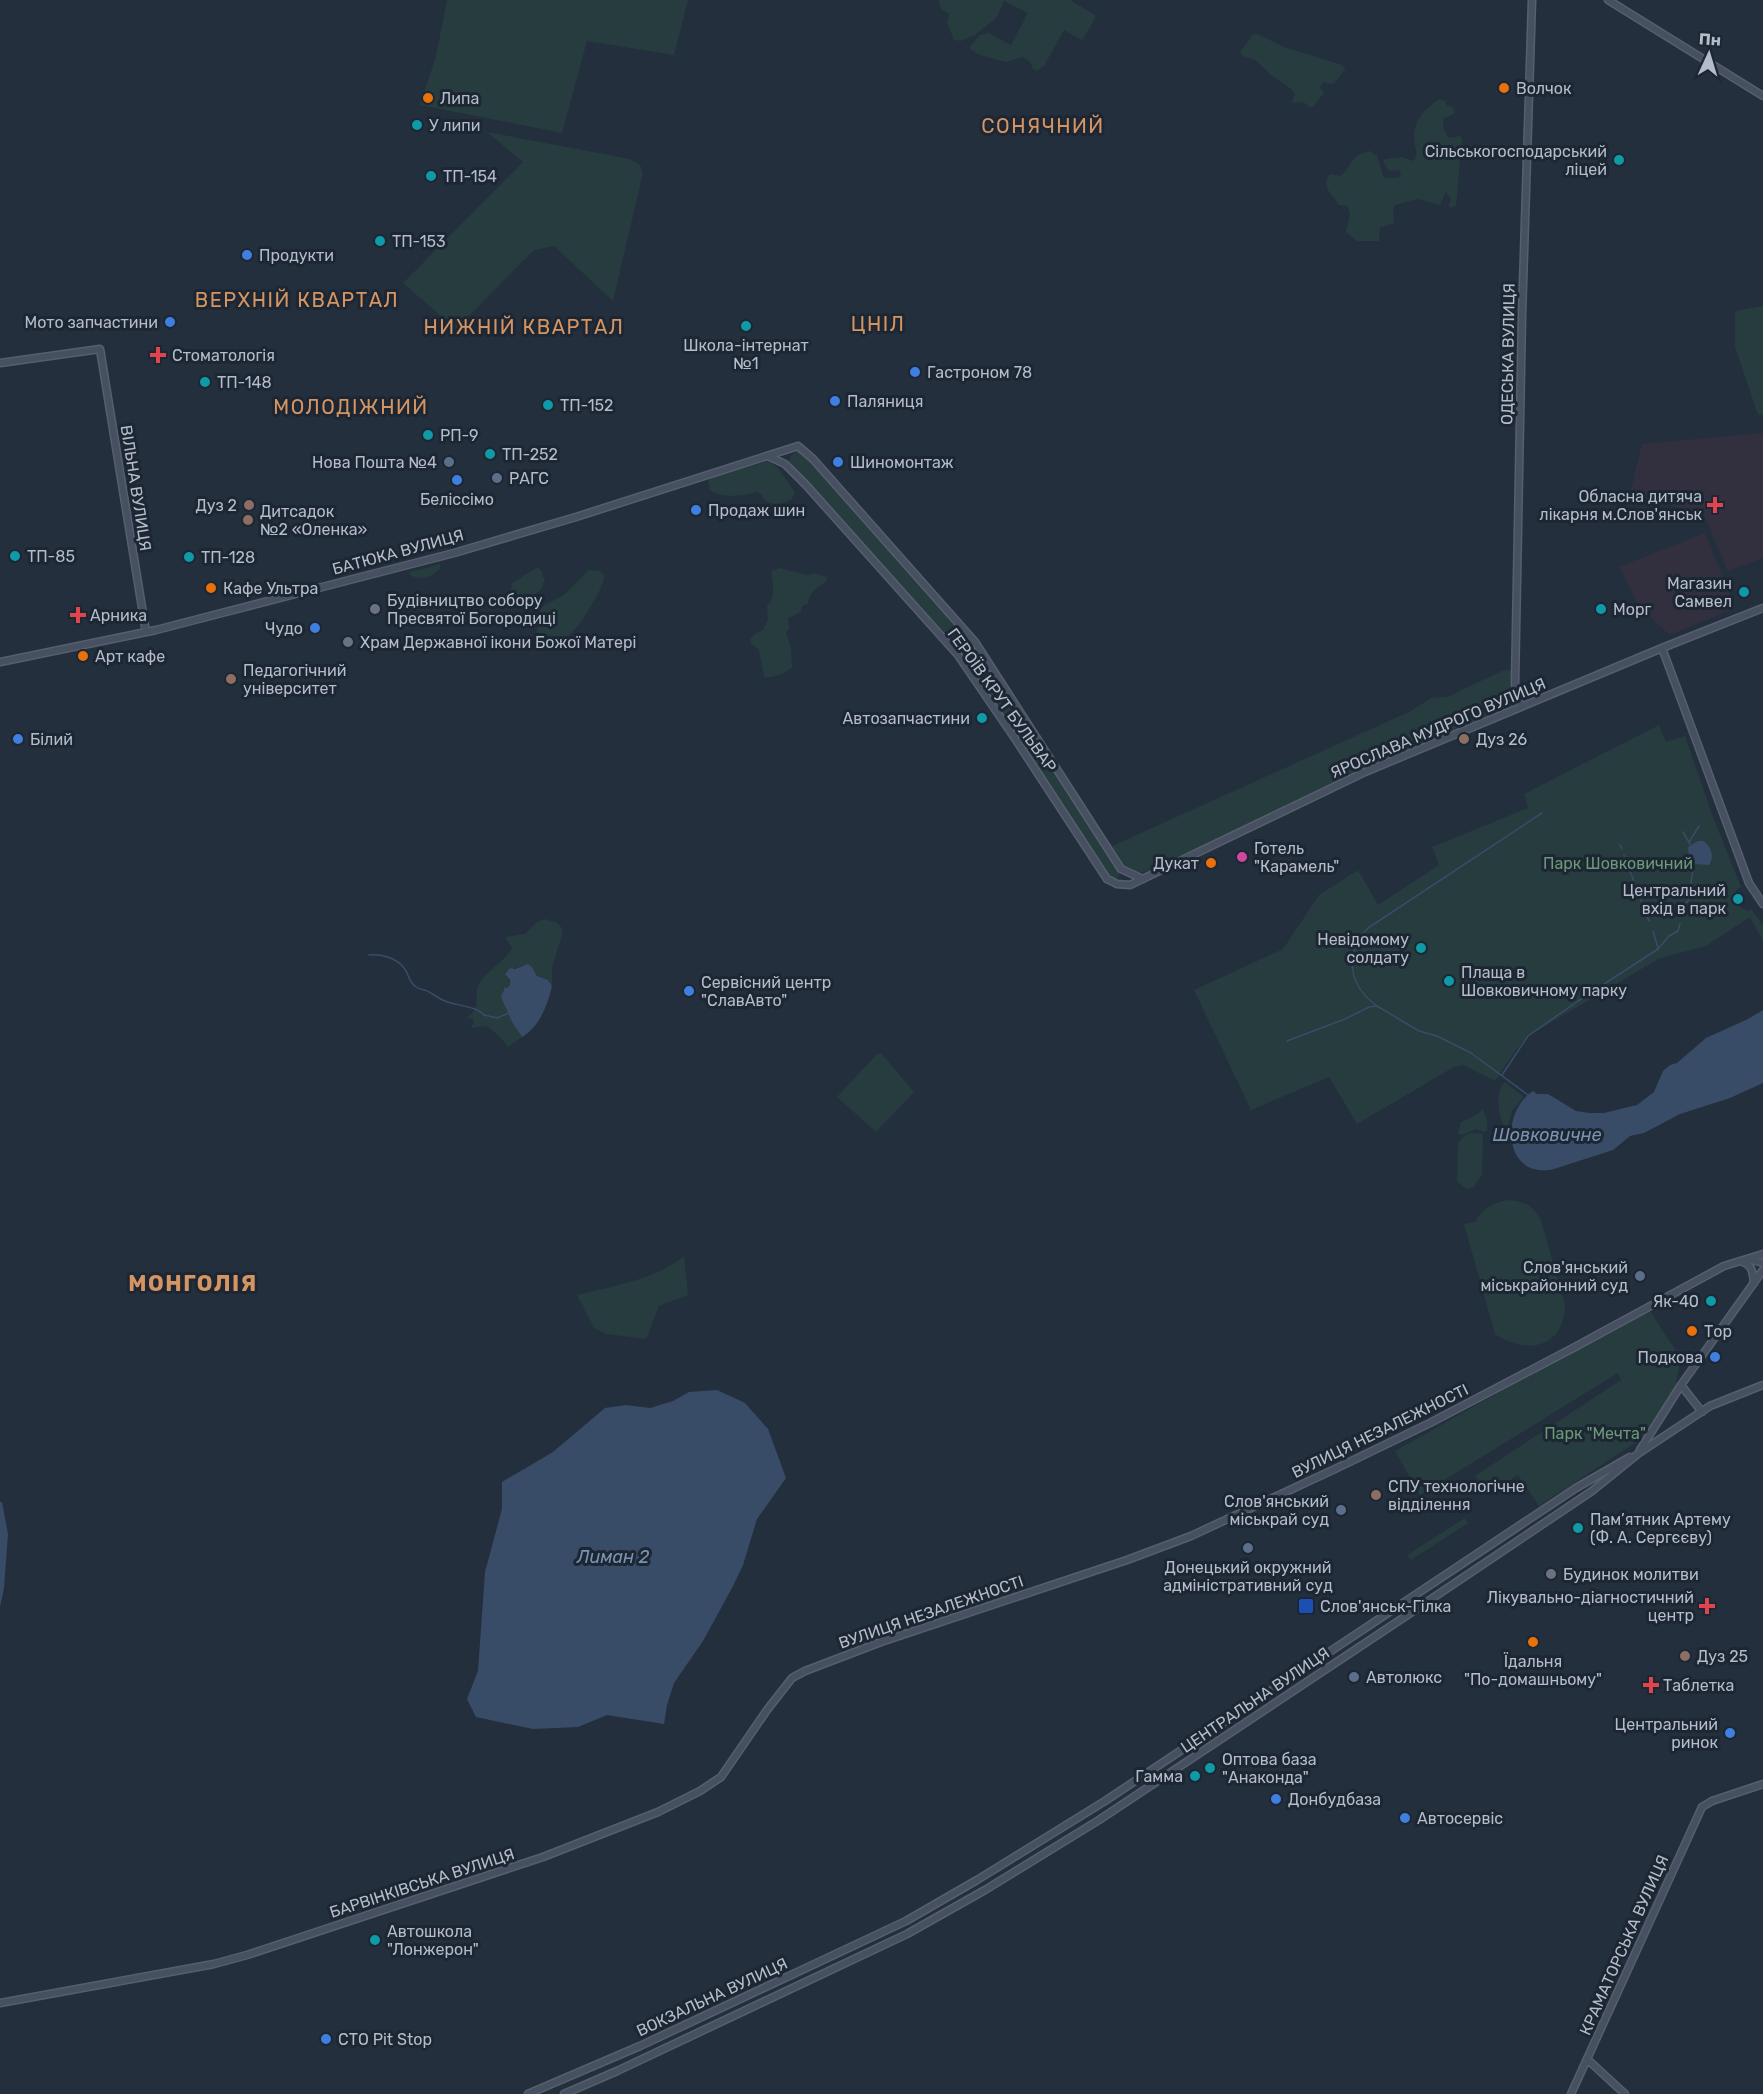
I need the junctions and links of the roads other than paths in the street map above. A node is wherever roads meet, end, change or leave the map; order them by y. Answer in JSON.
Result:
{"nodes":[{"id":1,"x":1532,"y":0,"type":"edge"},
{"id":2,"x":1608,"y":0,"type":"edge"},
{"id":3,"x":1763,"y":96,"type":"edge"},
{"id":4,"x":0,"y":363,"type":"edge"},
{"id":5,"x":798,"y":446,"type":"joint"},
{"id":6,"x":768,"y":456,"type":"junction"},
{"id":7,"x":1763,"y":608,"type":"edge"},
{"id":8,"x":146,"y":632,"type":"junction"},
{"id":9,"x":1662,"y":648,"type":"junction"},
{"id":10,"x":0,"y":662,"type":"edge"},
{"id":11,"x":1521,"y":707,"type":"junction"},
{"id":12,"x":1143,"y":879,"type":"junction"},
{"id":13,"x":1130,"y":885,"type":"joint"},
{"id":14,"x":1763,"y":904,"type":"edge"},
{"id":15,"x":1763,"y":1254,"type":"edge"},
{"id":16,"x":1748,"y":1258,"type":"junction"},
{"id":17,"x":1740,"y":1261,"type":"junction"},
{"id":18,"x":1763,"y":1263,"type":"edge"},
{"id":19,"x":1751,"y":1268,"type":"junction"},
{"id":20,"x":1763,"y":1270,"type":"edge"},
{"id":21,"x":1754,"y":1284,"type":"junction"},
{"id":22,"x":1681,"y":1384,"type":"junction"},
{"id":23,"x":1763,"y":1385,"type":"edge"},
{"id":24,"x":1702,"y":1412,"type":"junction"},
{"id":25,"x":1639,"y":1453,"type":"junction"},
{"id":26,"x":792,"y":1678,"type":"joint"},
{"id":27,"x":1763,"y":1784,"type":"edge"},
{"id":28,"x":906,"y":1921,"type":"joint"},
{"id":29,"x":873,"y":1950,"type":"joint"},
{"id":30,"x":0,"y":2003,"type":"edge"},
{"id":31,"x":1587,"y":2059,"type":"junction"},
{"id":32,"x":528,"y":2094,"type":"edge"},
{"id":33,"x":564,"y":2094,"type":"edge"},
{"id":34,"x":1571,"y":2094,"type":"edge"},
{"id":35,"x":1625,"y":2094,"type":"edge"}],
"edges":[{"from":1,"to":11,"type":"street","name":"ОДЕСЬКА ВУЛИЦЯ"},
{"from":2,"to":3,"type":"street"},
{"from":4,"to":8,"type":"street","name":"ВІЛЬНА ВУЛИЦЯ"},
{"from":5,"to":6,"type":"street","name":"БАТЮКА ВУЛИЦЯ"},
{"from":5,"to":12,"type":"street","name":"ГЕРОЇВ КРУТ БУЛЬВАР"},
{"from":6,"to":8,"type":"street","name":"БАТЮКА ВУЛИЦЯ"},
{"from":6,"to":13,"type":"street","name":"ГЕРОЇВ КРУТ БУЛЬВАР"},
{"from":7,"to":9,"type":"street","name":"ЯРОСЛАВА МУДРОГО ВУЛИЦЯ"},
{"from":8,"to":10,"type":"street","name":"БАТЮКА ВУЛИЦЯ"},
{"from":9,"to":11,"type":"street","name":"ЯРОСЛАВА МУДРОГО ВУЛИЦЯ"},
{"from":9,"to":14,"type":"street"},
{"from":11,"to":12,"type":"street","name":"ЯРОСЛАВА МУДРОГО ВУЛИЦЯ"},
{"from":12,"to":13,"type":"street","name":"ЯРОСЛАВА МУДРОГО ВУЛИЦЯ"},
{"from":15,"to":16,"type":"street","name":"ВУЛИЦЯ НЕЗАЛЕЖНОСТІ"},
{"from":16,"to":17,"type":"street","name":"ВУЛИЦЯ НЕЗАЛЕЖНОСТІ"},
{"from":16,"to":18,"type":"street"},
{"from":17,"to":19,"type":"street"},
{"from":17,"to":26,"type":"street","name":"ВУЛИЦЯ НЕЗАЛЕЖНОСТІ"},
{"from":19,"to":20,"type":"street"},
{"from":19,"to":21,"type":"street"},
{"from":20,"to":21,"type":"street"},
{"from":21,"to":22,"type":"street"},
{"from":22,"to":24,"type":"street"},
{"from":22,"to":25,"type":"street"},
{"from":23,"to":24,"type":"street","name":"ЦЕНТРАЛЬНА ВУЛИЦЯ"},
{"from":24,"to":25,"type":"street","name":"ЦЕНТРАЛЬНА ВУЛИЦЯ"},
{"from":25,"to":28,"type":"street","name":"ЦЕНТРАЛЬНА ВУЛИЦЯ"},
{"from":25,"to":29,"type":"street","name":"ЦЕНТРАЛЬНА ВУЛИЦЯ"},
{"from":26,"to":30,"type":"street","name":"БАРВІНКІВСЬКА ВУЛИЦЯ"},
{"from":27,"to":31,"type":"street","name":"КРАМАТОРСЬКА ВУЛИЦЯ"},
{"from":28,"to":32,"type":"street","name":"ВОКЗАЛЬНА ВУЛИЦЯ"},
{"from":29,"to":33,"type":"street","name":"ВОКЗАЛЬНА ВУЛИЦЯ"},
{"from":31,"to":34,"type":"street","name":"КРАМАТОРСЬКА ВУЛИЦЯ"},
{"from":31,"to":35,"type":"street"}]}
